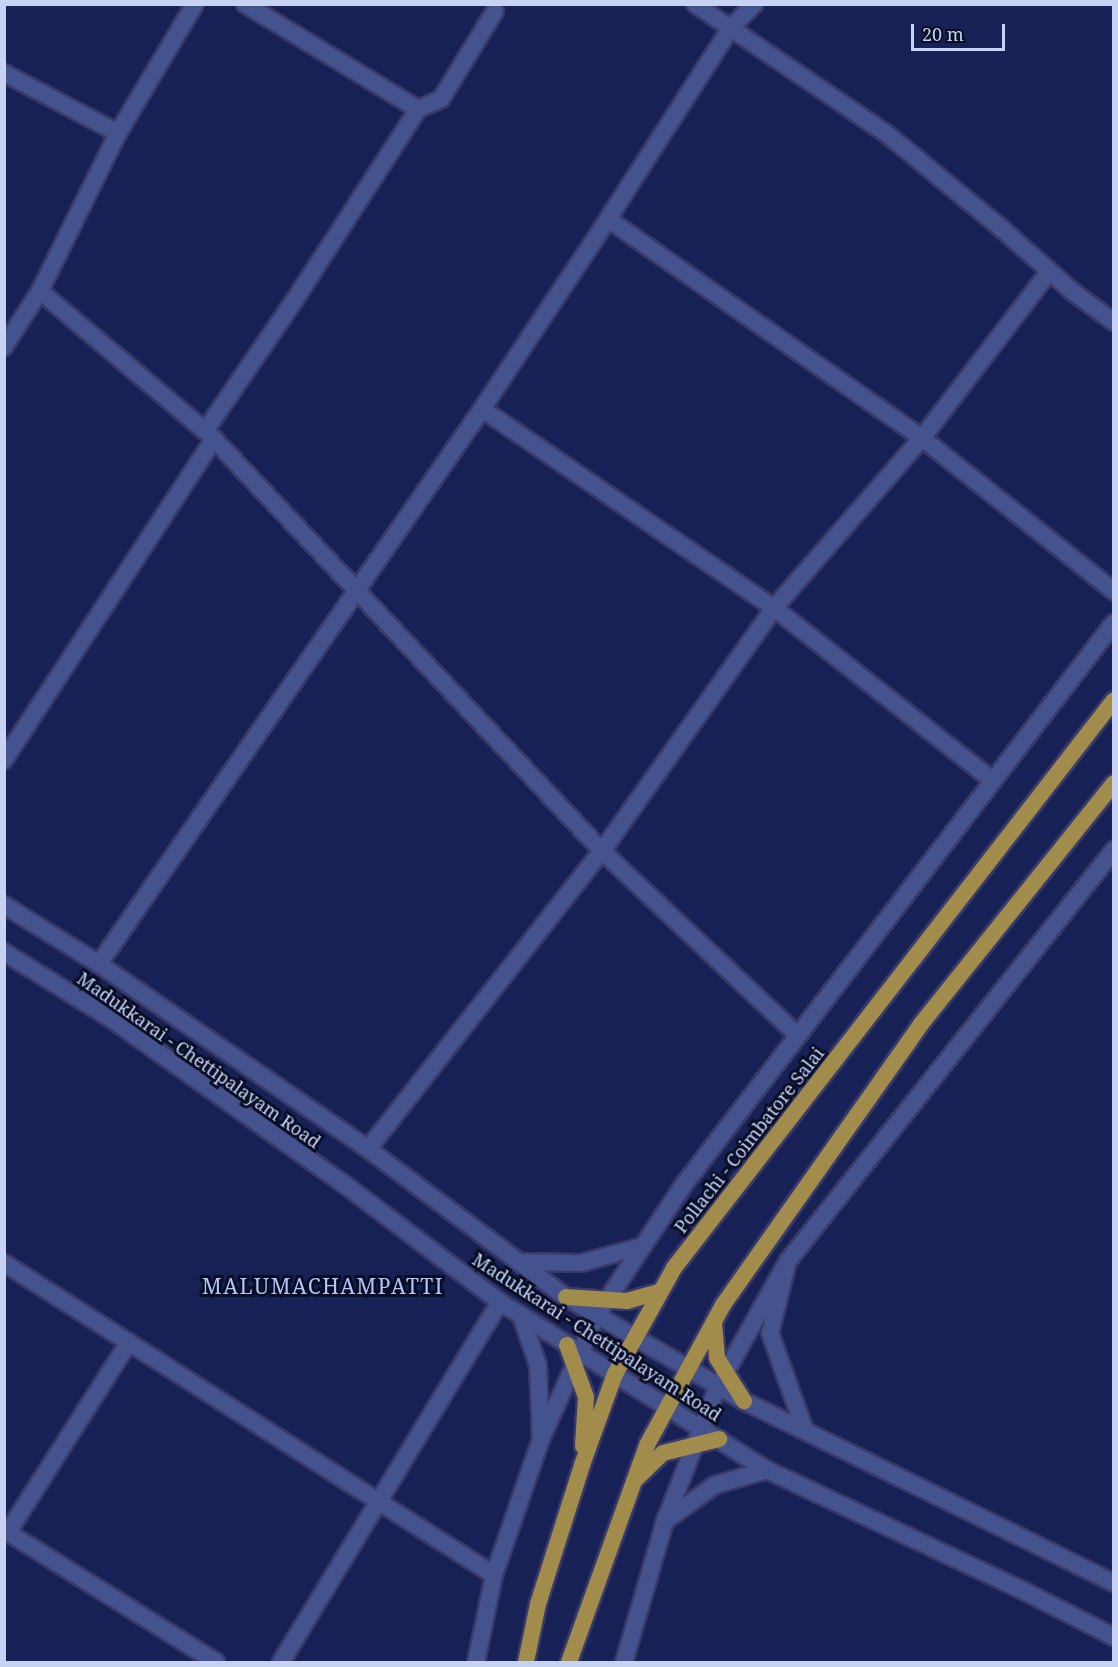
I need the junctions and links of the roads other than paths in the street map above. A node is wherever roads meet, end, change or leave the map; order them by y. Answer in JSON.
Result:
{"nodes":[{"id":1,"x":195,"y":4,"type":"edge"},
{"id":2,"x":245,"y":4,"type":"edge"},
{"id":3,"x":695,"y":4,"type":"edge"},
{"id":4,"x":754,"y":4,"type":"edge"},
{"id":5,"x":495,"y":11,"type":"dead end"},
{"id":6,"x":730,"y":29,"type":"junction"},
{"id":7,"x":4,"y":73,"type":"edge"},
{"id":8,"x":418,"y":109,"type":"junction"},
{"id":9,"x":118,"y":133,"type":"junction"},
{"id":10,"x":608,"y":219,"type":"junction"},
{"id":11,"x":1049,"y":272,"type":"junction"},
{"id":12,"x":40,"y":291,"type":"junction"},
{"id":13,"x":1113,"y":322,"type":"edge"},
{"id":14,"x":4,"y":347,"type":"edge"},
{"id":15,"x":482,"y":409,"type":"junction"},
{"id":16,"x":209,"y":435,"type":"junction"},
{"id":17,"x":922,"y":438,"type":"junction"},
{"id":18,"x":1113,"y":591,"type":"edge"},
{"id":19,"x":358,"y":592,"type":"junction"},
{"id":20,"x":774,"y":608,"type":"junction"},
{"id":21,"x":1113,"y":623,"type":"edge"},
{"id":22,"x":1113,"y":700,"type":"edge"},
{"id":23,"x":4,"y":760,"type":"edge"},
{"id":24,"x":992,"y":780,"type":"junction"},
{"id":25,"x":1113,"y":783,"type":"edge"},
{"id":26,"x":602,"y":850,"type":"junction"},
{"id":27,"x":1113,"y":850,"type":"edge"},
{"id":28,"x":4,"y":905,"type":"edge"},
{"id":29,"x":4,"y":952,"type":"edge"},
{"id":30,"x":99,"y":964,"type":"junction"},
{"id":31,"x":797,"y":1035,"type":"junction"},
{"id":32,"x":368,"y":1149,"type":"junction"},
{"id":33,"x":642,"y":1246,"type":"junction"},
{"id":34,"x":789,"y":1260,"type":"junction"},
{"id":35,"x":518,"y":1262,"type":"junction"},
{"id":36,"x":4,"y":1263,"type":"edge"},
{"id":37,"x":661,"y":1291,"type":"junction"},
{"id":38,"x":566,"y":1297,"type":"junction"},
{"id":39,"x":607,"y":1300,"type":"junction"},
{"id":40,"x":500,"y":1302,"type":"junction"},
{"id":41,"x":597,"y":1315,"type":"junction"},
{"id":42,"x":521,"y":1316,"type":"junction"},
{"id":43,"x":714,"y":1322,"type":"junction"},
{"id":44,"x":636,"y":1337,"type":"junction"},
{"id":45,"x":129,"y":1342,"type":"junction"},
{"id":46,"x":574,"y":1354,"type":"junction"},
{"id":47,"x":689,"y":1368,"type":"junction"},
{"id":48,"x":615,"y":1374,"type":"junction"},
{"id":49,"x":722,"y":1379,"type":"junction"},
{"id":50,"x":744,"y":1401,"type":"joint"},
{"id":51,"x":668,"y":1408,"type":"junction"},
{"id":52,"x":806,"y":1431,"type":"junction"},
{"id":53,"x":700,"y":1437,"type":"junction"},
{"id":54,"x":541,"y":1439,"type":"junction"},
{"id":55,"x":719,"y":1439,"type":"joint"},
{"id":56,"x":582,"y":1465,"type":"junction"},
{"id":57,"x":767,"y":1470,"type":"junction"},
{"id":58,"x":633,"y":1481,"type":"junction"},
{"id":59,"x":380,"y":1502,"type":"junction"},
{"id":60,"x":665,"y":1521,"type":"junction"},
{"id":61,"x":6,"y":1531,"type":"edge"},
{"id":62,"x":494,"y":1575,"type":"junction"},
{"id":63,"x":1113,"y":1583,"type":"edge"},
{"id":64,"x":1113,"y":1637,"type":"edge"},
{"id":65,"x":216,"y":1662,"type":"edge"},
{"id":66,"x":281,"y":1662,"type":"edge"},
{"id":67,"x":476,"y":1662,"type":"edge"},
{"id":68,"x":526,"y":1662,"type":"edge"},
{"id":69,"x":569,"y":1662,"type":"edge"},
{"id":70,"x":624,"y":1662,"type":"edge"}],
"edges":[{"from":1,"to":9,"type":"street"},
{"from":2,"to":8,"type":"street"},
{"from":3,"to":6,"type":"street"},
{"from":4,"to":6,"type":"street"},
{"from":5,"to":8,"type":"street"},
{"from":6,"to":10,"type":"street"},
{"from":6,"to":11,"type":"street"},
{"from":7,"to":9,"type":"street"},
{"from":8,"to":16,"type":"street"},
{"from":9,"to":12,"type":"street"},
{"from":10,"to":15,"type":"street"},
{"from":10,"to":17,"type":"street"},
{"from":11,"to":13,"type":"street"},
{"from":11,"to":17,"type":"street"},
{"from":12,"to":14,"type":"street"},
{"from":12,"to":16,"type":"street"},
{"from":15,"to":19,"type":"street"},
{"from":15,"to":20,"type":"street"},
{"from":16,"to":19,"type":"street"},
{"from":16,"to":23,"type":"street"},
{"from":17,"to":18,"type":"street"},
{"from":17,"to":20,"type":"street"},
{"from":19,"to":26,"type":"street"},
{"from":19,"to":30,"type":"street"},
{"from":20,"to":24,"type":"street"},
{"from":20,"to":26,"type":"street"},
{"from":21,"to":24,"type":"street"},
{"from":22,"to":37,"type":"highway","name":"Pollachi - Coimbatore Salai"},
{"from":24,"to":31,"type":"street"},
{"from":25,"to":43,"type":"highway"},
{"from":26,"to":31,"type":"street"},
{"from":26,"to":32,"type":"street"},
{"from":27,"to":34,"type":"street"},
{"from":28,"to":30,"type":"street","name":"Madukkarai - Chettipalayam Road"},
{"from":29,"to":40,"type":"street","name":"Madukkarai - Chettipalayam Road"},
{"from":30,"to":32,"type":"street","name":"Madukkarai - Chettipalayam Road"},
{"from":31,"to":33,"type":"street"},
{"from":32,"to":35,"type":"street","name":"Madukkarai - Chettipalayam Road"},
{"from":33,"to":35,"type":"street"},
{"from":33,"to":39,"type":"street"},
{"from":34,"to":49,"type":"street"},
{"from":34,"to":52,"type":"street"},
{"from":35,"to":38,"type":"street","name":"Madukkarai - Chettipalayam Road"},
{"from":36,"to":45,"type":"street"},
{"from":37,"to":39,"type":"highway"},
{"from":37,"to":44,"type":"highway","name":"Pollachi - Coimbatore Salai"},
{"from":38,"to":39,"type":"highway"},
{"from":38,"to":41,"type":"street","name":"Madukkarai - Chettipalayam Road"},
{"from":39,"to":41,"type":"street"},
{"from":40,"to":42,"type":"street","name":"Madukkarai - Chettipalayam Road"},
{"from":40,"to":59,"type":"street"},
{"from":41,"to":44,"type":"street","name":"Madukkarai - Chettipalayam Road"},
{"from":41,"to":46,"type":"street"},
{"from":42,"to":46,"type":"street","name":"Madukkarai - Chettipalayam Road"},
{"from":42,"to":54,"type":"street"},
{"from":43,"to":47,"type":"highway"},
{"from":43,"to":49,"type":"highway"},
{"from":44,"to":47,"type":"street","name":"Madukkarai - Chettipalayam Road"},
{"from":44,"to":48,"type":"highway","name":"Pollachi - Coimbatore Salai"},
{"from":45,"to":59,"type":"street"},
{"from":45,"to":61,"type":"street"},
{"from":46,"to":48,"type":"street","name":"Madukkarai - Chettipalayam Road"},
{"from":46,"to":54,"type":"street"},
{"from":46,"to":56,"type":"highway"},
{"from":47,"to":49,"type":"street","name":"Madukkarai - Chettipalayam Road"},
{"from":47,"to":51,"type":"highway"},
{"from":48,"to":51,"type":"street","name":"Madukkarai - Chettipalayam Road"},
{"from":48,"to":56,"type":"highway","name":"Pollachi - Coimbatore Salai"},
{"from":49,"to":50,"type":"highway"},
{"from":49,"to":53,"type":"street"},
{"from":50,"to":52,"type":"street","name":"Madukkarai - Chettipalayam Road"},
{"from":51,"to":53,"type":"street","name":"Madukkarai - Chettipalayam Road"},
{"from":51,"to":58,"type":"highway"},
{"from":52,"to":63,"type":"street","name":"Madukkarai - Chettipalayam Road"},
{"from":53,"to":55,"type":"highway"},
{"from":53,"to":58,"type":"highway"},
{"from":53,"to":60,"type":"street"},
{"from":54,"to":62,"type":"street"},
{"from":55,"to":57,"type":"street","name":"Madukkarai - Chettipalayam Road"},
{"from":56,"to":68,"type":"highway","name":"Pollachi - Coimbatore Salai"},
{"from":57,"to":60,"type":"street"},
{"from":57,"to":64,"type":"street","name":"Madukkarai - Chettipalayam Road"},
{"from":58,"to":69,"type":"highway"},
{"from":59,"to":62,"type":"street"},
{"from":59,"to":66,"type":"street"},
{"from":60,"to":70,"type":"street"},
{"from":61,"to":65,"type":"street"},
{"from":62,"to":67,"type":"street"}]}
